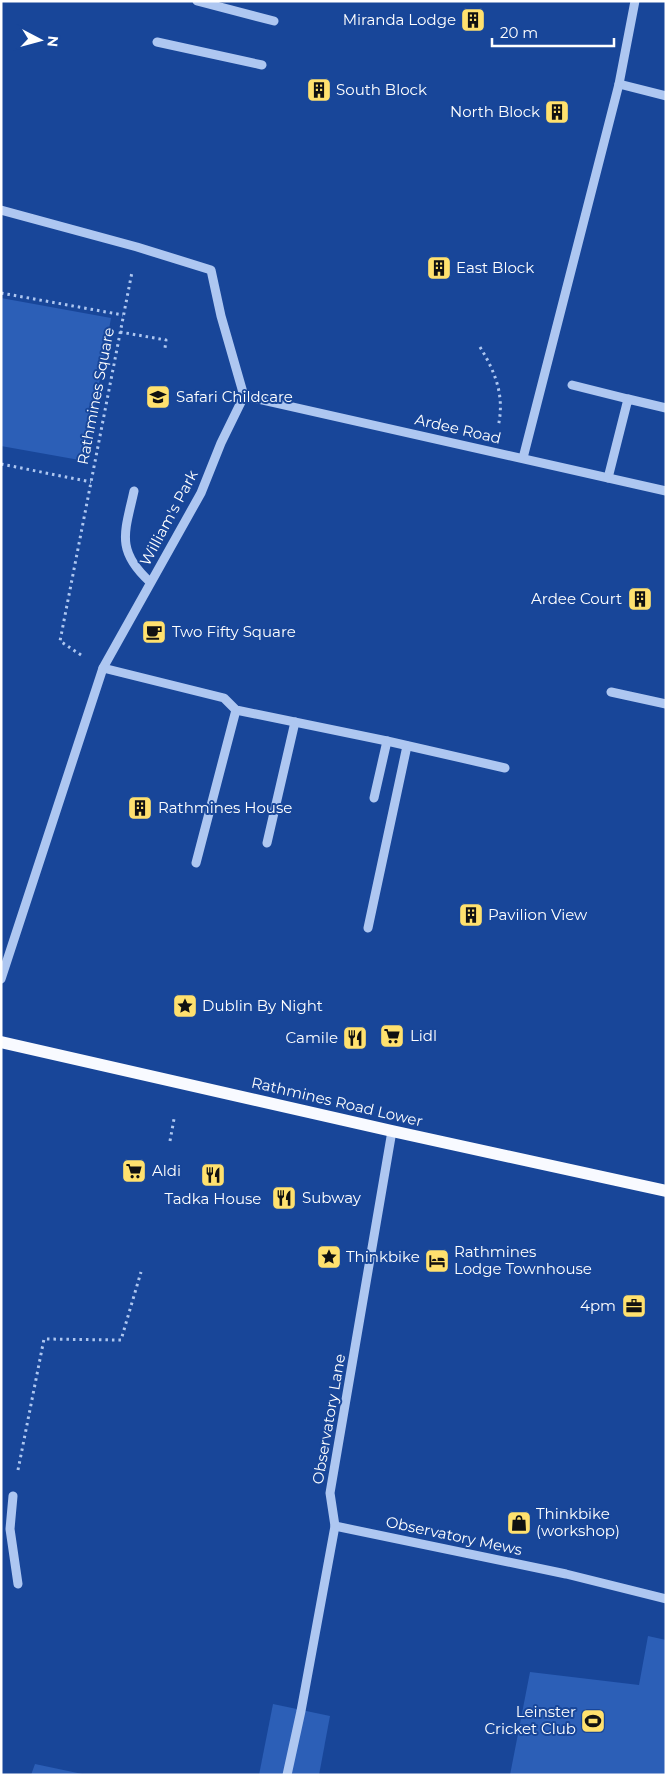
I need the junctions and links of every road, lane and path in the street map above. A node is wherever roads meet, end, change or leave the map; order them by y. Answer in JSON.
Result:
{"nodes":[{"id":1,"x":635,"y":1,"type":"edge"},
{"id":2,"x":199,"y":2,"type":"edge"},
{"id":3,"x":274,"y":21,"type":"dead end"},
{"id":4,"x":157,"y":42,"type":"dead end"},
{"id":5,"x":262,"y":66,"type":"dead end"},
{"id":6,"x":619,"y":84,"type":"junction"},
{"id":7,"x":666,"y":96,"type":"edge"},
{"id":8,"x":1,"y":210,"type":"edge"},
{"id":9,"x":137,"y":246,"type":"junction"},
{"id":10,"x":1,"y":292,"type":"edge"},
{"id":11,"x":123,"y":315,"type":"junction"},
{"id":12,"x":120,"y":332,"type":"junction"},
{"id":13,"x":480,"y":347,"type":"dead end"},
{"id":14,"x":165,"y":348,"type":"dead end"},
{"id":15,"x":572,"y":385,"type":"dead end"},
{"id":16,"x":244,"y":396,"type":"junction"},
{"id":17,"x":628,"y":399,"type":"junction"},
{"id":18,"x":666,"y":408,"type":"edge"},
{"id":19,"x":492,"y":451,"type":"junction"},
{"id":20,"x":523,"y":458,"type":"junction"},
{"id":21,"x":1,"y":464,"type":"edge"},
{"id":22,"x":608,"y":478,"type":"junction"},
{"id":23,"x":92,"y":482,"type":"junction"},
{"id":24,"x":134,"y":491,"type":"dead end"},
{"id":25,"x":666,"y":491,"type":"edge"},
{"id":26,"x":150,"y":582,"type":"junction"},
{"id":27,"x":103,"y":668,"type":"junction"},
{"id":28,"x":612,"y":692,"type":"dead end"},
{"id":29,"x":666,"y":704,"type":"edge"},
{"id":30,"x":236,"y":710,"type":"junction"},
{"id":31,"x":295,"y":722,"type":"junction"},
{"id":32,"x":387,"y":741,"type":"junction"},
{"id":33,"x":408,"y":746,"type":"junction"},
{"id":34,"x":505,"y":768,"type":"dead end"},
{"id":35,"x":374,"y":798,"type":"dead end"},
{"id":36,"x":267,"y":843,"type":"dead end"},
{"id":37,"x":196,"y":863,"type":"dead end"},
{"id":38,"x":368,"y":928,"type":"dead end"},
{"id":39,"x":1,"y":979,"type":"edge"},
{"id":40,"x":1,"y":1042,"type":"edge"},
{"id":41,"x":174,"y":1119,"type":"dead end"},
{"id":42,"x":392,"y":1131,"type":"junction"},
{"id":43,"x":170,"y":1141,"type":"dead end"},
{"id":44,"x":666,"y":1191,"type":"edge"},
{"id":45,"x":141,"y":1272,"type":"dead end"},
{"id":46,"x":13,"y":1496,"type":"joint"},
{"id":47,"x":335,"y":1526,"type":"junction"},
{"id":48,"x":6,"y":1528,"type":"edge"},
{"id":49,"x":18,"y":1584,"type":"dead end"},
{"id":50,"x":666,"y":1599,"type":"edge"},
{"id":51,"x":287,"y":1775,"type":"edge"}],
"edges":[{"from":1,"to":6,"type":"street"},
{"from":2,"to":3,"type":"street"},
{"from":4,"to":5,"type":"street"},
{"from":6,"to":7,"type":"street"},
{"from":6,"to":20,"type":"street"},
{"from":8,"to":9,"type":"street"},
{"from":9,"to":11,"type":"path","name":"Rathmines Square"},
{"from":9,"to":16,"type":"street"},
{"from":10,"to":11,"type":"path","name":"Rathmines Square"},
{"from":11,"to":12,"type":"path","name":"Rathmines Square"},
{"from":12,"to":14,"type":"path"},
{"from":12,"to":23,"type":"path","name":"Rathmines Square"},
{"from":13,"to":19,"type":"path"},
{"from":15,"to":17,"type":"street"},
{"from":16,"to":19,"type":"street","name":"Ardee Road"},
{"from":16,"to":26,"type":"street","name":"William's Park"},
{"from":17,"to":18,"type":"street"},
{"from":17,"to":22,"type":"street"},
{"from":19,"to":20,"type":"street","name":"Ardee Road"},
{"from":20,"to":22,"type":"street","name":"Ardee Road"},
{"from":21,"to":23,"type":"path","name":"Rathmines Square"},
{"from":22,"to":25,"type":"street","name":"Ardee Road"},
{"from":23,"to":27,"type":"path","name":"Rathmines Square"},
{"from":24,"to":26,"type":"street"},
{"from":26,"to":27,"type":"street","name":"William's Park"},
{"from":27,"to":30,"type":"street"},
{"from":27,"to":39,"type":"street","name":"William's Park"},
{"from":28,"to":29,"type":"street"},
{"from":30,"to":31,"type":"street"},
{"from":30,"to":37,"type":"street"},
{"from":31,"to":32,"type":"street"},
{"from":31,"to":36,"type":"street"},
{"from":32,"to":33,"type":"street"},
{"from":32,"to":35,"type":"street"},
{"from":33,"to":34,"type":"street"},
{"from":33,"to":38,"type":"street"},
{"from":40,"to":42,"type":"main road","name":"Rathmines Road Lower"},
{"from":41,"to":43,"type":"path"},
{"from":42,"to":44,"type":"main road","name":"Rathmines Road Lower"},
{"from":42,"to":47,"type":"street","name":"Observatory Lane"},
{"from":45,"to":46,"type":"path"},
{"from":46,"to":48,"type":"street"},
{"from":47,"to":50,"type":"street","name":"Observatory Mews"},
{"from":47,"to":51,"type":"street","name":"Observatory Lane"},
{"from":48,"to":49,"type":"street"}]}
